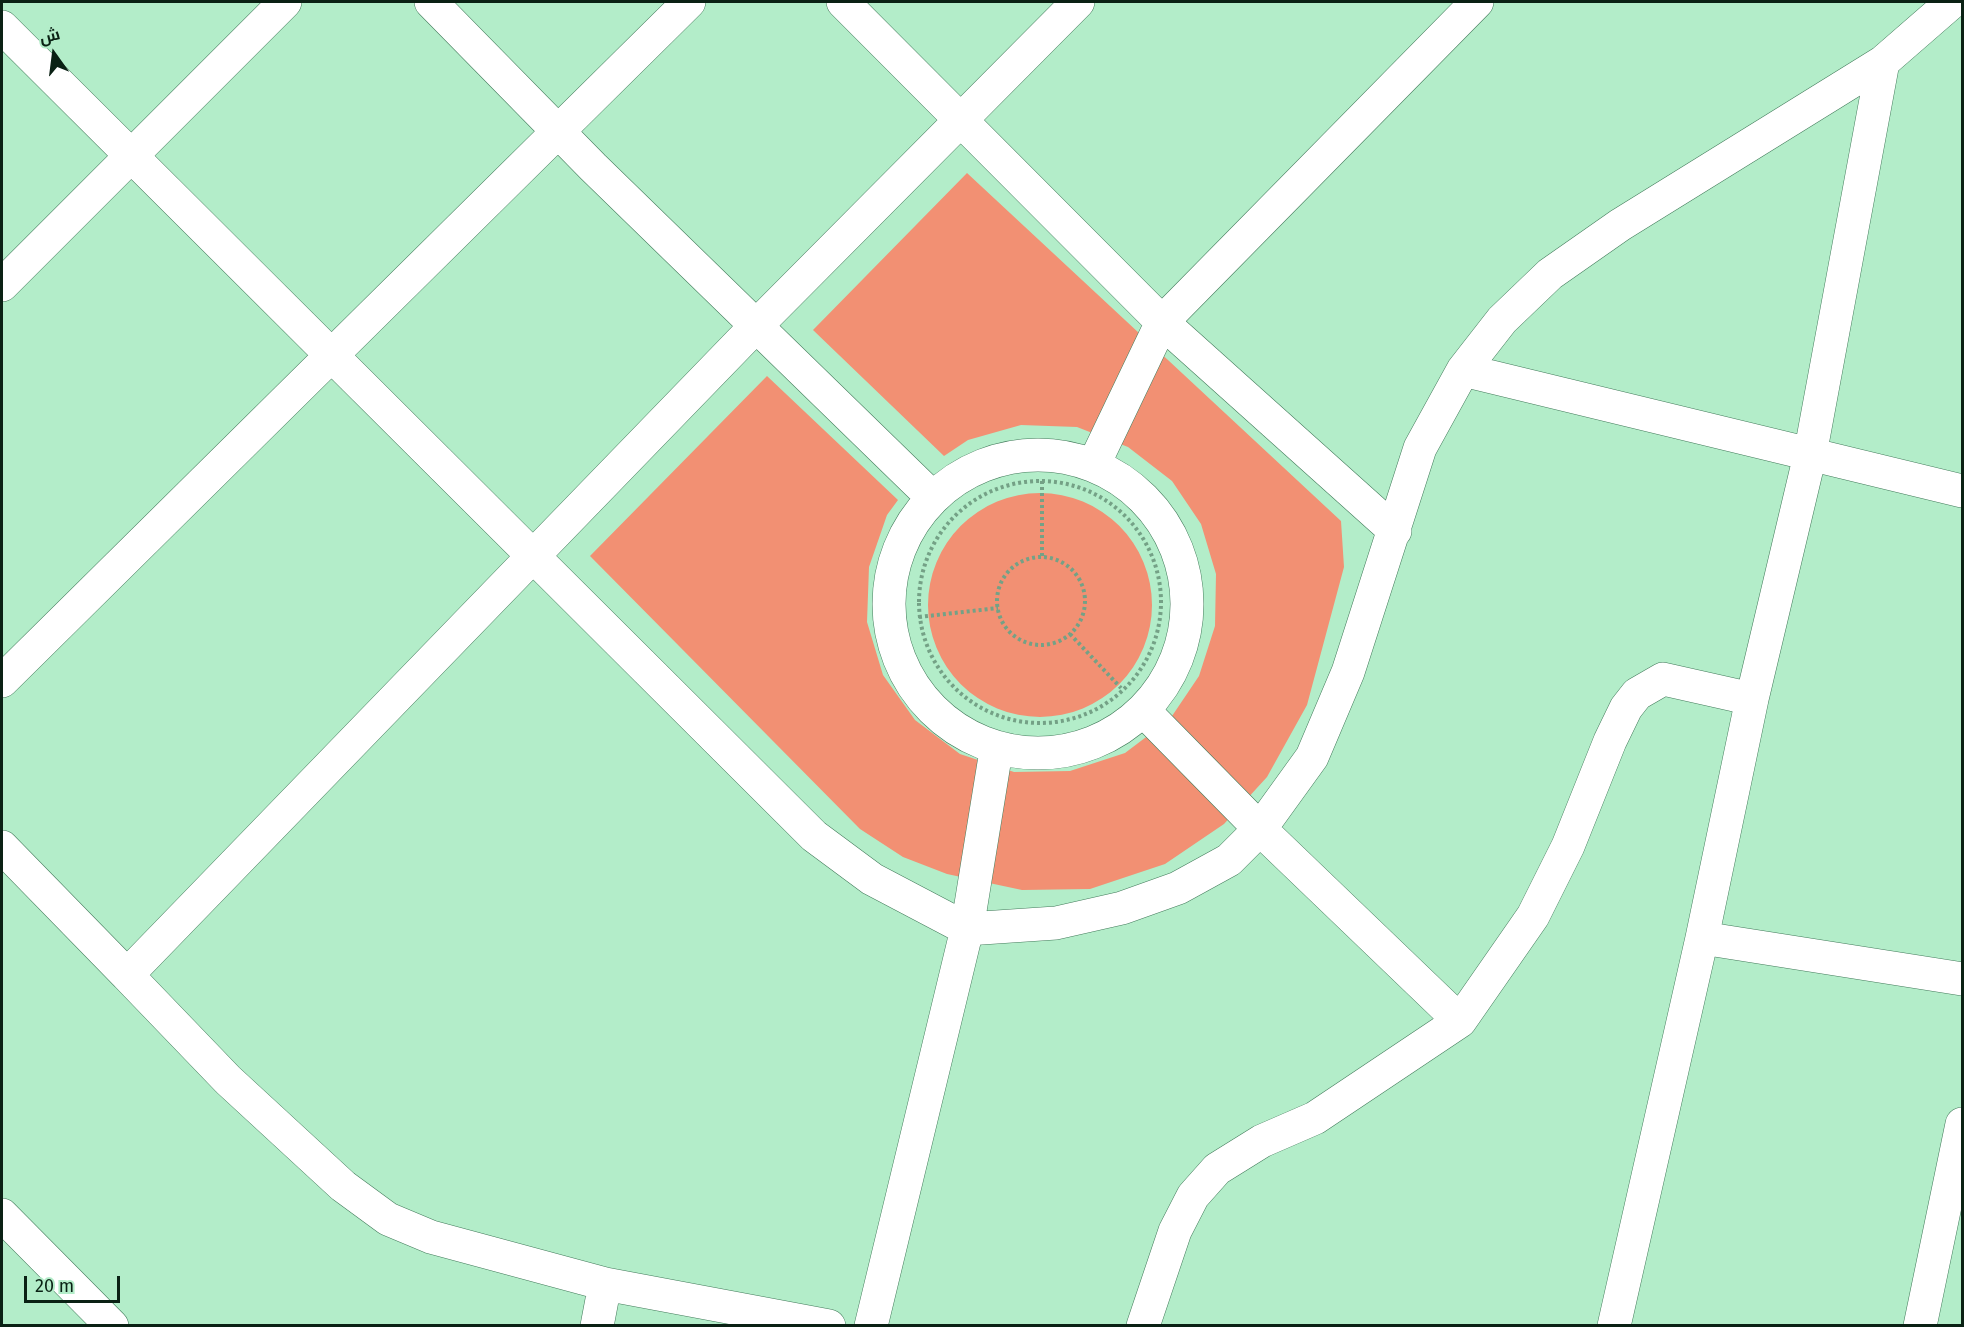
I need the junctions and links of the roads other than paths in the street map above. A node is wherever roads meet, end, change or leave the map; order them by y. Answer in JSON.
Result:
{"nodes":[{"id":1,"x":285,"y":2,"type":"edge"},
{"id":2,"x":431,"y":2,"type":"edge"},
{"id":3,"x":689,"y":2,"type":"edge"},
{"id":4,"x":843,"y":2,"type":"edge"},
{"id":5,"x":1078,"y":2,"type":"edge"},
{"id":6,"x":1477,"y":2,"type":"edge"},
{"id":7,"x":1952,"y":2,"type":"edge"},
{"id":8,"x":2,"y":27,"type":"edge"},
{"id":9,"x":1883,"y":62,"type":"junction"},
{"id":10,"x":960,"y":121,"type":"junction"},
{"id":11,"x":558,"y":130,"type":"junction"},
{"id":12,"x":131,"y":156,"type":"junction"},
{"id":13,"x":2,"y":285,"type":"edge"},
{"id":14,"x":1162,"y":322,"type":"junction"},
{"id":15,"x":757,"y":325,"type":"junction"},
{"id":16,"x":331,"y":357,"type":"junction"},
{"id":17,"x":1463,"y":370,"type":"junction"},
{"id":18,"x":1810,"y":455,"type":"junction"},
{"id":19,"x":1095,"y":462,"type":"junction"},
{"id":20,"x":1962,"y":491,"type":"edge"},
{"id":21,"x":931,"y":496,"type":"junction"},
{"id":22,"x":1395,"y":531,"type":"junction"},
{"id":23,"x":531,"y":557,"type":"junction"},
{"id":24,"x":2,"y":681,"type":"edge"},
{"id":25,"x":1752,"y":699,"type":"junction"},
{"id":26,"x":1133,"y":700,"type":"junction"},
{"id":27,"x":996,"y":751,"type":"junction"},
{"id":28,"x":1260,"y":829,"type":"junction"},
{"id":29,"x":2,"y":847,"type":"edge"},
{"id":30,"x":967,"y":929,"type":"junction"},
{"id":31,"x":1702,"y":938,"type":"junction"},
{"id":32,"x":127,"y":975,"type":"junction"},
{"id":33,"x":1962,"y":980,"type":"edge"},
{"id":34,"x":1460,"y":1021,"type":"junction"},
{"id":35,"x":1962,"y":1124,"type":"edge"},
{"id":36,"x":2,"y":1215,"type":"edge"},
{"id":37,"x":605,"y":1284,"type":"junction"},
{"id":38,"x":112,"y":1326,"type":"edge"},
{"id":39,"x":597,"y":1326,"type":"edge"},
{"id":40,"x":829,"y":1326,"type":"edge"},
{"id":41,"x":871,"y":1326,"type":"edge"},
{"id":42,"x":1143,"y":1326,"type":"edge"},
{"id":43,"x":1614,"y":1326,"type":"edge"},
{"id":44,"x":1920,"y":1326,"type":"edge"}],
"edges":[{"from":1,"to":12,"type":"street"},
{"from":2,"to":11,"type":"street"},
{"from":3,"to":11,"type":"street"},
{"from":4,"to":10,"type":"street"},
{"from":5,"to":10,"type":"street"},
{"from":6,"to":14,"type":"street"},
{"from":7,"to":9,"type":"street"},
{"from":8,"to":12,"type":"street"},
{"from":9,"to":17,"type":"street"},
{"from":9,"to":18,"type":"street"},
{"from":10,"to":14,"type":"street"},
{"from":10,"to":15,"type":"street"},
{"from":11,"to":15,"type":"street"},
{"from":11,"to":16,"type":"street"},
{"from":12,"to":13,"type":"street"},
{"from":12,"to":16,"type":"street"},
{"from":14,"to":19,"type":"street"},
{"from":14,"to":22,"type":"street"},
{"from":15,"to":21,"type":"street"},
{"from":15,"to":23,"type":"street"},
{"from":16,"to":23,"type":"street"},
{"from":16,"to":24,"type":"street"},
{"from":17,"to":18,"type":"street"},
{"from":17,"to":22,"type":"street"},
{"from":18,"to":20,"type":"street"},
{"from":18,"to":25,"type":"street"},
{"from":19,"to":21,"type":"street"},
{"from":19,"to":26,"type":"street"},
{"from":21,"to":27,"type":"street"},
{"from":22,"to":28,"type":"street"},
{"from":23,"to":30,"type":"street"},
{"from":23,"to":32,"type":"street"},
{"from":25,"to":31,"type":"street"},
{"from":25,"to":34,"type":"street"},
{"from":26,"to":27,"type":"street"},
{"from":26,"to":28,"type":"street"},
{"from":27,"to":30,"type":"street"},
{"from":28,"to":30,"type":"street"},
{"from":28,"to":34,"type":"street"},
{"from":29,"to":32,"type":"street"},
{"from":30,"to":41,"type":"street"},
{"from":31,"to":33,"type":"street"},
{"from":31,"to":43,"type":"street"},
{"from":32,"to":37,"type":"street"},
{"from":34,"to":42,"type":"street"},
{"from":35,"to":44,"type":"street"},
{"from":36,"to":38,"type":"street"},
{"from":37,"to":39,"type":"street"},
{"from":37,"to":40,"type":"street"}]}
